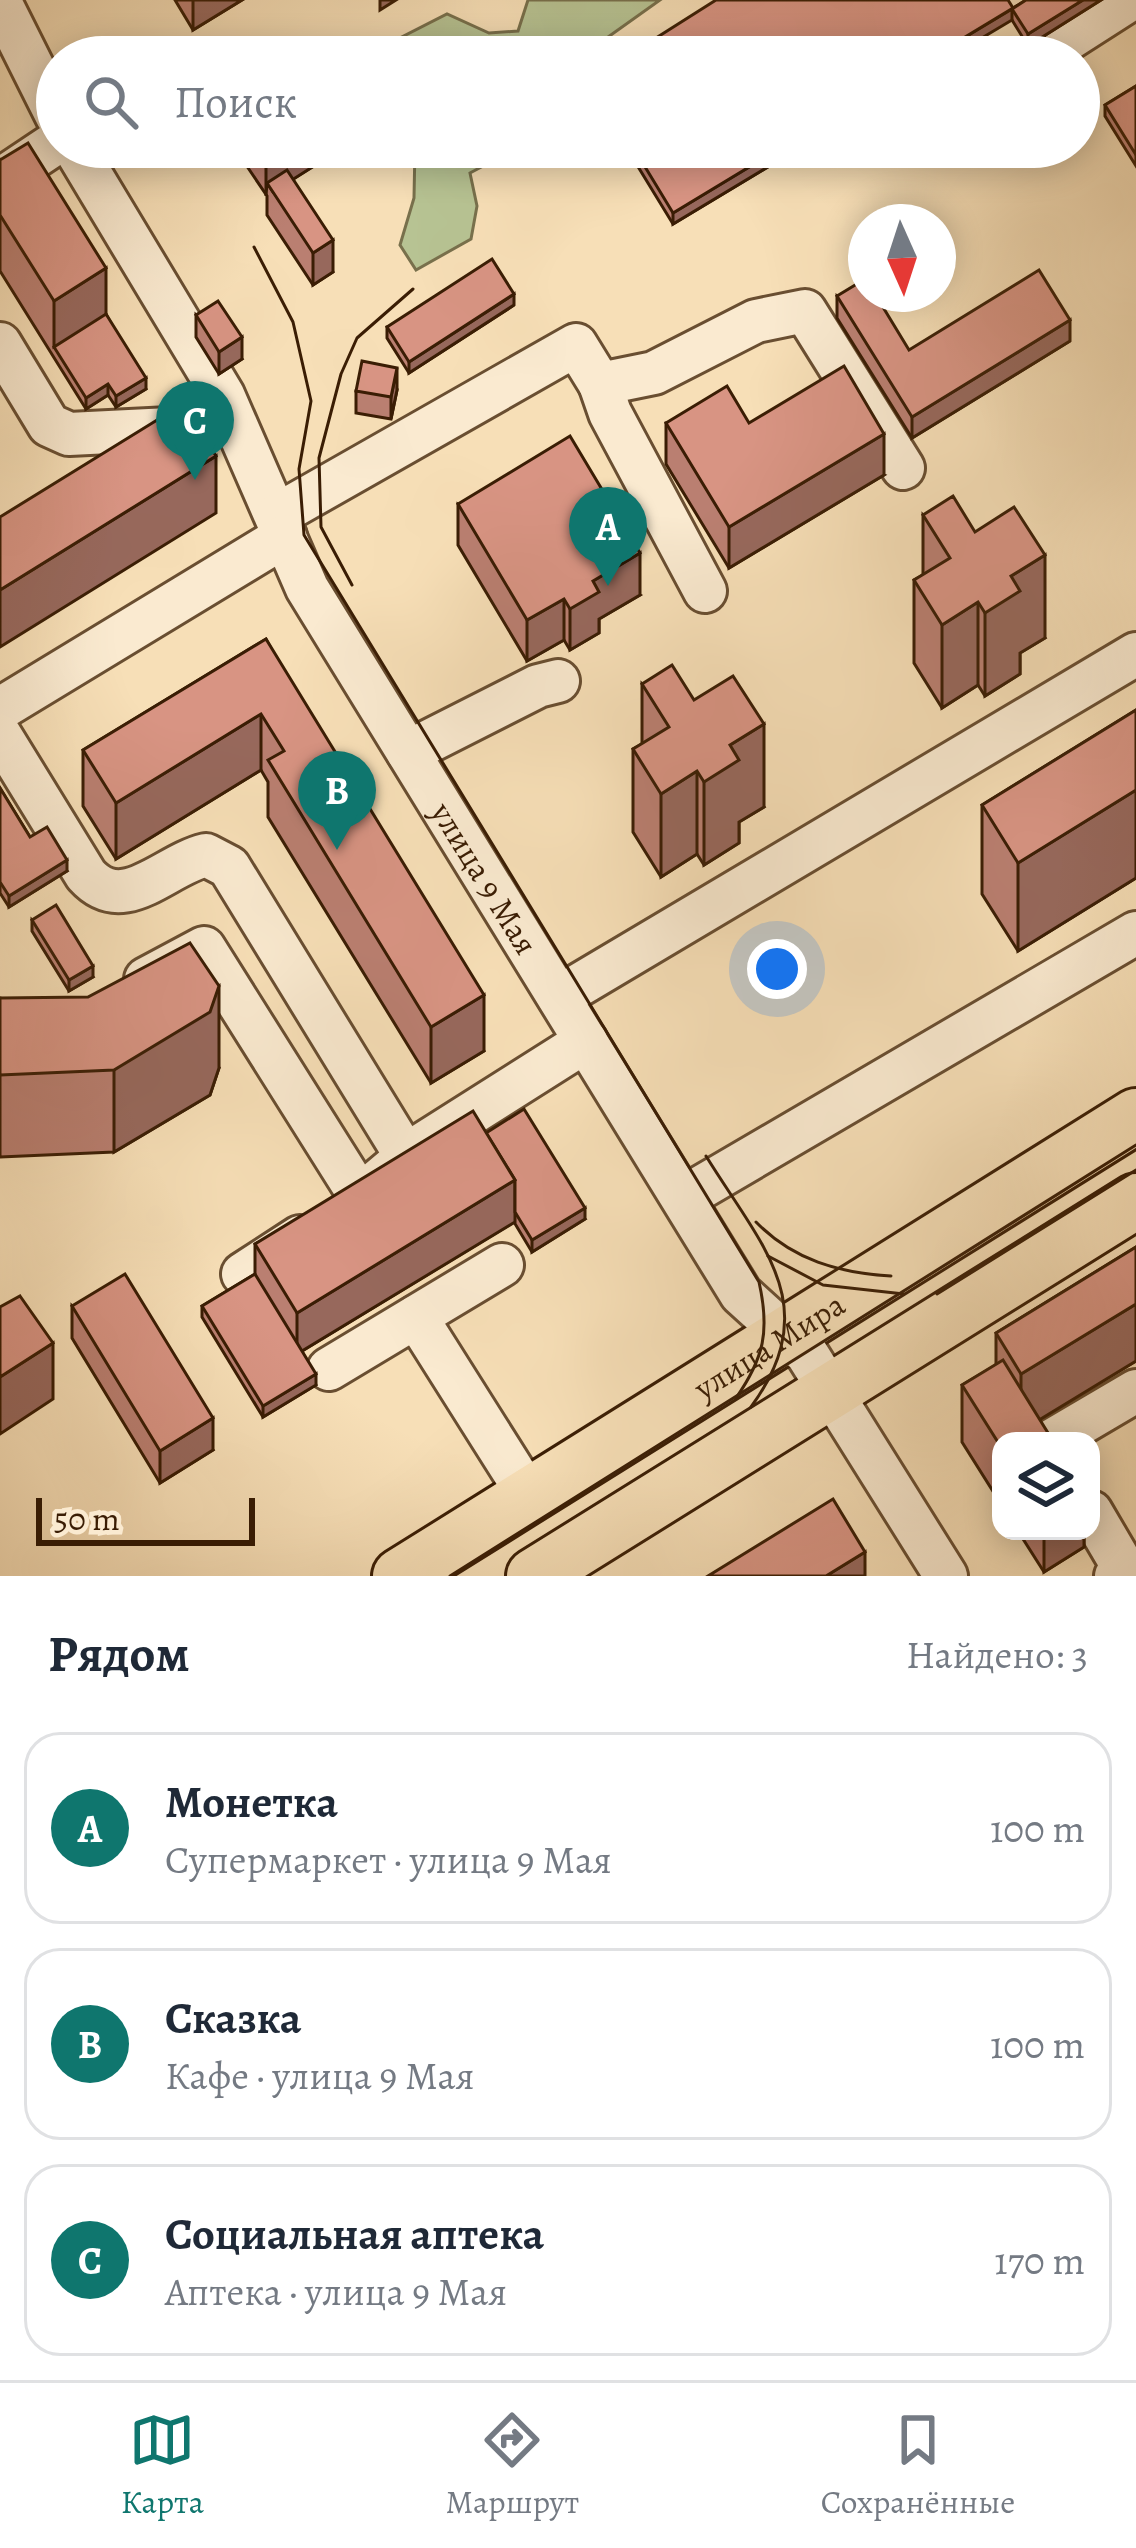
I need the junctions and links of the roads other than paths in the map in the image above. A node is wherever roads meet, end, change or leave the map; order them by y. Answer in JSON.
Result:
{"nodes":[{"id":1,"x":1129,"y":0,"type":"edge"},
{"id":2,"x":0,"y":2,"type":"edge"},
{"id":3,"x":1073,"y":36,"type":"edge"},
{"id":4,"x":36,"y":74,"type":"edge"},
{"id":5,"x":36,"y":156,"type":"edge"},
{"id":6,"x":87,"y":168,"type":"edge"},
{"id":7,"x":0,"y":180,"type":"edge"},
{"id":8,"x":0,"y":344,"type":"edge"},
{"id":9,"x":600,"y":384,"type":"junction"},
{"id":10,"x":223,"y":395,"type":"junction"},
{"id":11,"x":170,"y":429,"type":"junction"},
{"id":12,"x":903,"y":468,"type":"dead end"},
{"id":13,"x":94,"y":477,"type":"edge"},
{"id":14,"x":281,"y":525,"type":"junction"},
{"id":15,"x":705,"y":591,"type":"dead end"},
{"id":16,"x":1136,"y":654,"type":"edge"},
{"id":17,"x":558,"y":681,"type":"dead end"},
{"id":18,"x":0,"y":709,"type":"edge"},
{"id":19,"x":0,"y":735,"type":"edge"},
{"id":20,"x":408,"y":752,"type":"junction"},
{"id":21,"x":1136,"y":933,"type":"edge"},
{"id":22,"x":111,"y":997,"type":"edge"},
{"id":23,"x":559,"y":997,"type":"junction"},
{"id":24,"x":586,"y":1041,"type":"junction"},
{"id":25,"x":1136,"y":1116,"type":"edge"},
{"id":26,"x":406,"y":1156,"type":"junction"},
{"id":27,"x":360,"y":1196,"type":"junction"},
{"id":28,"x":682,"y":1198,"type":"junction"},
{"id":29,"x":1136,"y":1201,"type":"edge"},
{"id":30,"x":502,"y":1265,"type":"dead end"},
{"id":31,"x":243,"y":1274,"type":"dead end"},
{"id":32,"x":416,"y":1318,"type":"junction"},
{"id":33,"x":786,"y":1335,"type":"junction"},
{"id":34,"x":329,"y":1369,"type":"dead end"},
{"id":35,"x":831,"y":1391,"type":"junction"},
{"id":36,"x":1136,"y":1391,"type":"edge"},
{"id":37,"x":1066,"y":1432,"type":"edge"},
{"id":38,"x":530,"y":1496,"type":"junction"},
{"id":39,"x":1100,"y":1527,"type":"edge"},
{"id":40,"x":400,"y":1576,"type":"edge"},
{"id":41,"x":534,"y":1576,"type":"edge"},
{"id":42,"x":946,"y":1576,"type":"edge"},
{"id":43,"x":1116,"y":1576,"type":"edge"}],
"edges":[{"from":1,"to":3,"type":"street"},
{"from":2,"to":4,"type":"street"},
{"from":5,"to":7,"type":"street"},
{"from":6,"to":10,"type":"street","name":"улица 9 Мая"},
{"from":8,"to":11,"type":"street"},
{"from":9,"to":12,"type":"street"},
{"from":9,"to":14,"type":"street"},
{"from":9,"to":15,"type":"street"},
{"from":10,"to":11,"type":"street"},
{"from":10,"to":14,"type":"street","name":"улица 9 Мая"},
{"from":11,"to":13,"type":"street"},
{"from":14,"to":18,"type":"street"},
{"from":14,"to":20,"type":"street","name":"улица 9 Мая"},
{"from":16,"to":23,"type":"street"},
{"from":17,"to":20,"type":"street"},
{"from":19,"to":26,"type":"street"},
{"from":20,"to":23,"type":"street","name":"улица 9 Мая"},
{"from":21,"to":28,"type":"street"},
{"from":22,"to":27,"type":"street"},
{"from":23,"to":24,"type":"street","name":"улица 9 Мая"},
{"from":24,"to":26,"type":"street"},
{"from":24,"to":28,"type":"street","name":"улица 9 Мая"},
{"from":25,"to":33,"type":"main road","name":"улица Мира"},
{"from":26,"to":27,"type":"street"},
{"from":27,"to":31,"type":"street"},
{"from":28,"to":33,"type":"street","name":"улица 9 Мая"},
{"from":29,"to":35,"type":"main road"},
{"from":30,"to":32,"type":"street"},
{"from":32,"to":34,"type":"street"},
{"from":32,"to":38,"type":"street"},
{"from":33,"to":35,"type":"street","name":"улица 9 Мая"},
{"from":33,"to":38,"type":"main road","name":"улица Мира"},
{"from":35,"to":41,"type":"main road"},
{"from":35,"to":42,"type":"street","name":"улица 9 Мая"},
{"from":36,"to":37,"type":"street"},
{"from":38,"to":40,"type":"main road","name":"улица Мира"},
{"from":39,"to":43,"type":"street"}]}
